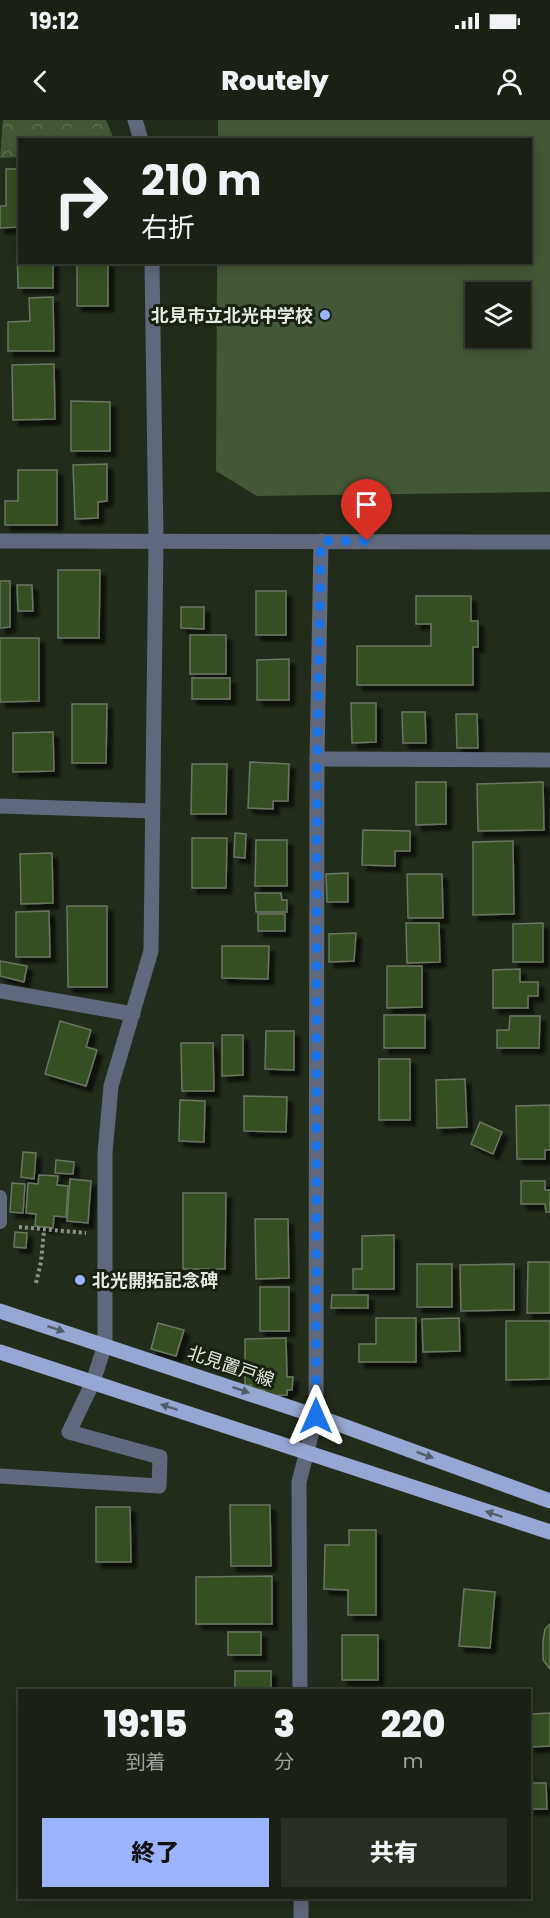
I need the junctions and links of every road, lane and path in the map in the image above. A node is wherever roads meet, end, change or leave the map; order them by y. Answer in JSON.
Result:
{"nodes":[{"id":1,"x":135,"y":120,"type":"edge"},
{"id":2,"x":140,"y":138,"type":"edge"},
{"id":3,"x":152,"y":264,"type":"edge"},
{"id":4,"x":0,"y":541,"type":"edge"},
{"id":5,"x":156,"y":541,"type":"junction"},
{"id":6,"x":321,"y":541,"type":"junction"},
{"id":7,"x":550,"y":542,"type":"edge"},
{"id":8,"x":317,"y":759,"type":"junction"},
{"id":9,"x":550,"y":760,"type":"edge"},
{"id":10,"x":0,"y":806,"type":"edge"},
{"id":11,"x":152,"y":811,"type":"junction"},
{"id":12,"x":0,"y":991,"type":"edge"},
{"id":13,"x":133,"y":1014,"type":"junction"},
{"id":14,"x":0,"y":1197,"type":"edge"},
{"id":15,"x":1,"y":1221,"type":"edge"},
{"id":16,"x":44,"y":1230,"type":"junction"},
{"id":17,"x":105,"y":1234,"type":"junction"},
{"id":18,"x":36,"y":1283,"type":"dead end"},
{"id":19,"x":0,"y":1311,"type":"edge"},
{"id":20,"x":105,"y":1344,"type":"junction"},
{"id":21,"x":0,"y":1352,"type":"edge"},
{"id":22,"x":93,"y":1382,"type":"junction"},
{"id":23,"x":316,"y":1416,"type":"junction"},
{"id":24,"x":306,"y":1452,"type":"junction"},
{"id":25,"x":0,"y":1476,"type":"edge"},
{"id":26,"x":550,"y":1501,"type":"edge"},
{"id":27,"x":550,"y":1532,"type":"edge"},
{"id":28,"x":300,"y":1689,"type":"edge"},
{"id":29,"x":301,"y":1899,"type":"edge"},
{"id":30,"x":302,"y":1918,"type":"edge"}],
"edges":[{"from":1,"to":2,"type":"street"},
{"from":3,"to":5,"type":"street"},
{"from":4,"to":5,"type":"street"},
{"from":5,"to":6,"type":"street"},
{"from":5,"to":11,"type":"street"},
{"from":6,"to":7,"type":"street"},
{"from":6,"to":8,"type":"street"},
{"from":8,"to":9,"type":"street"},
{"from":8,"to":23,"type":"street"},
{"from":10,"to":11,"type":"street"},
{"from":11,"to":13,"type":"street"},
{"from":12,"to":13,"type":"street"},
{"from":13,"to":17,"type":"street"},
{"from":14,"to":15,"type":"lane"},
{"from":15,"to":16,"type":"path"},
{"from":16,"to":17,"type":"path"},
{"from":16,"to":18,"type":"path"},
{"from":17,"to":20,"type":"street"},
{"from":19,"to":20,"type":"main road","name":"北見置戸線","one_way":true},
{"from":20,"to":22,"type":"street"},
{"from":20,"to":23,"type":"main road","name":"北見置戸線","one_way":true},
{"from":21,"to":22,"type":"main road"},
{"from":24,"to":22,"type":"main road","one_way":true},
{"from":22,"to":25,"type":"street"},
{"from":23,"to":24,"type":"street"},
{"from":23,"to":26,"type":"main road","name":"北見置戸線","one_way":true},
{"from":27,"to":24,"type":"main road","one_way":true},
{"from":24,"to":28,"type":"street"},
{"from":29,"to":30,"type":"street"}]}
